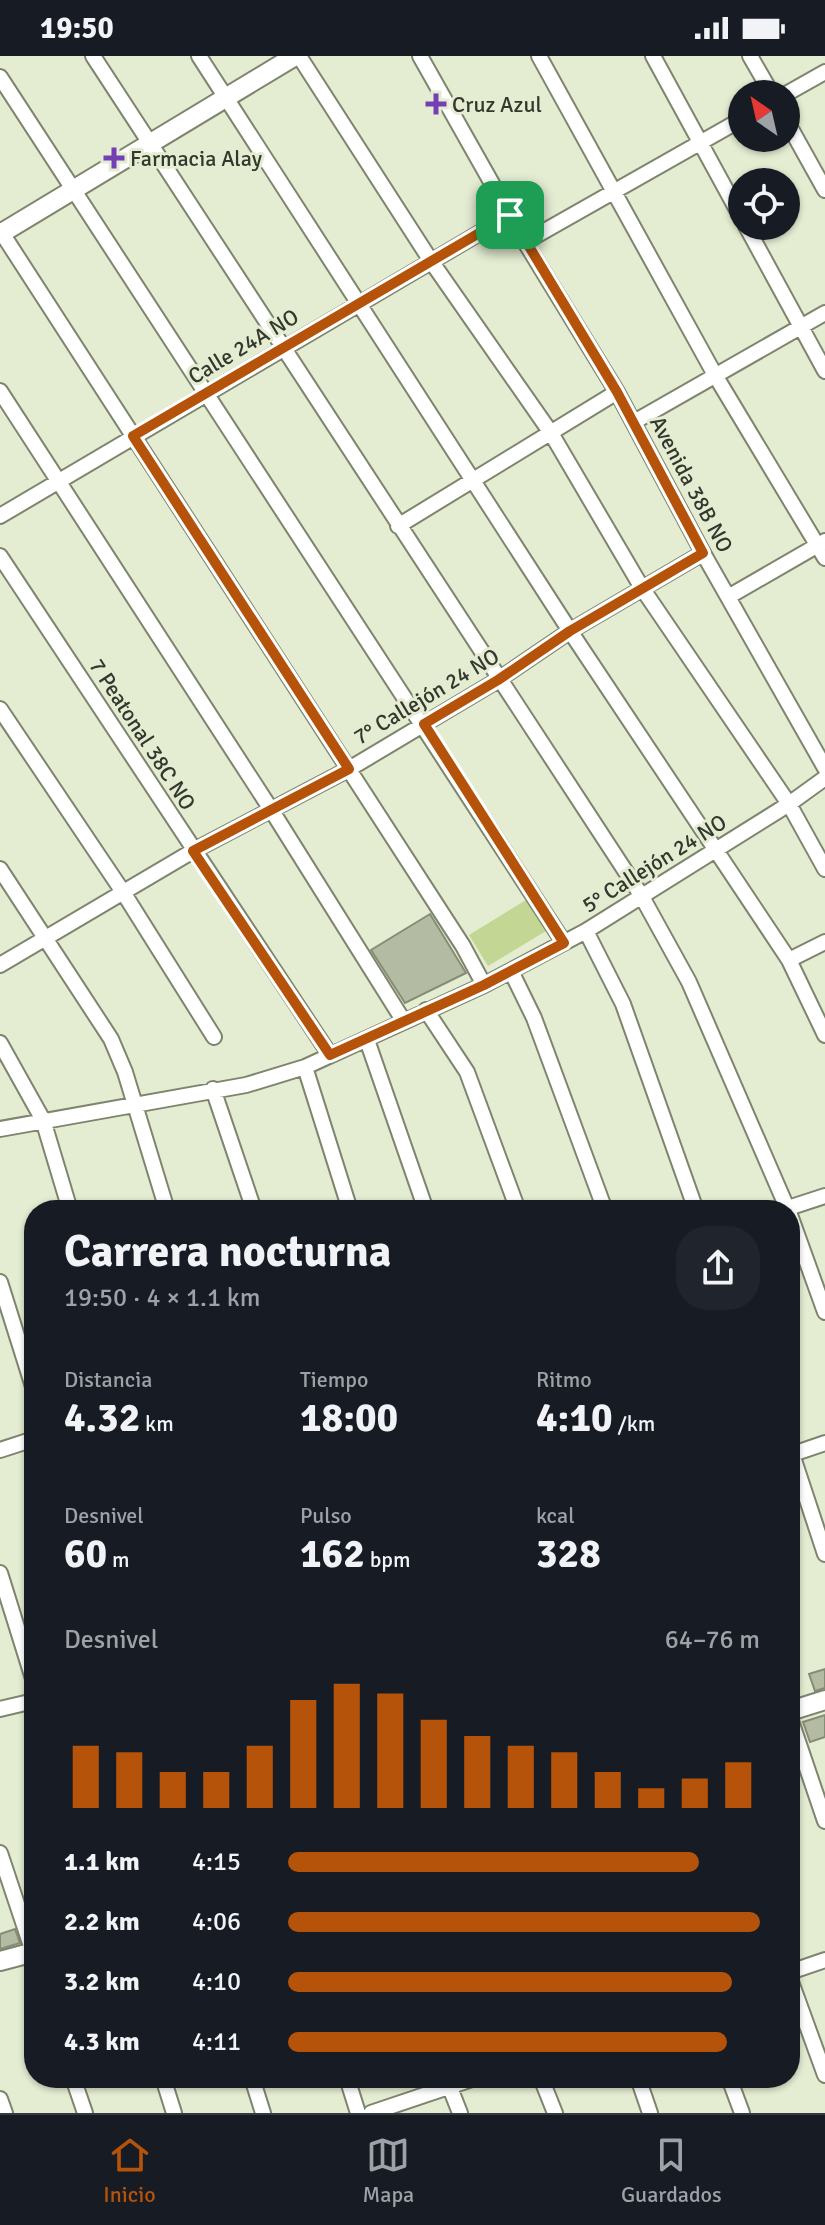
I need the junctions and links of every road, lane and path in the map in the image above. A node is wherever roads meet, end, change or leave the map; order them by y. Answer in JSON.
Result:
{"nodes":[{"id":1,"x":93,"y":56,"type":"edge"},
{"id":2,"x":199,"y":56,"type":"edge"},
{"id":3,"x":297,"y":56,"type":"edge"},
{"id":4,"x":539,"y":56,"type":"edge"},
{"id":5,"x":653,"y":56,"type":"edge"},
{"id":6,"x":750,"y":56,"type":"edge"},
{"id":7,"x":427,"y":58,"type":"edge"},
{"id":8,"x":825,"y":72,"type":"edge"},
{"id":9,"x":0,"y":77,"type":"edge"},
{"id":10,"x":764,"y":80,"type":"edge"},
{"id":11,"x":800,"y":86,"type":"edge"},
{"id":12,"x":226,"y":98,"type":"junction"},
{"id":13,"x":728,"y":127,"type":"edge"},
{"id":14,"x":150,"y":143,"type":"junction"},
{"id":15,"x":700,"y":143,"type":"junction"},
{"id":16,"x":800,"y":145,"type":"edge"},
{"id":17,"x":73,"y":190,"type":"junction"},
{"id":18,"x":825,"y":190,"type":"edge"},
{"id":19,"x":614,"y":192,"type":"junction"},
{"id":20,"x":728,"y":194,"type":"edge"},
{"id":21,"x":510,"y":215,"type":"junction"},
{"id":22,"x":1,"y":232,"type":"edge"},
{"id":23,"x":754,"y":240,"type":"edge"},
{"id":24,"x":525,"y":242,"type":"junction"},
{"id":25,"x":431,"y":261,"type":"junction"},
{"id":26,"x":359,"y":303,"type":"junction"},
{"id":27,"x":825,"y":313,"type":"edge"},
{"id":28,"x":801,"y":326,"type":"junction"},
{"id":29,"x":283,"y":348,"type":"junction"},
{"id":30,"x":825,"y":371,"type":"edge"},
{"id":31,"x":715,"y":375,"type":"junction"},
{"id":32,"x":0,"y":391,"type":"edge"},
{"id":33,"x":617,"y":392,"type":"junction"},
{"id":34,"x":206,"y":394,"type":"junction"},
{"id":35,"x":634,"y":422,"type":"junction"},
{"id":36,"x":551,"y":433,"type":"junction"},
{"id":37,"x":133,"y":436,"type":"junction"},
{"id":38,"x":473,"y":480,"type":"junction"},
{"id":39,"x":58,"y":481,"type":"junction"},
{"id":40,"x":0,"y":516,"type":"edge"},
{"id":41,"x":398,"y":526,"type":"junction"},
{"id":42,"x":823,"y":548,"type":"edge"},
{"id":43,"x":703,"y":553,"type":"junction"},
{"id":44,"x":0,"y":556,"type":"edge"},
{"id":45,"x":642,"y":588,"type":"junction"},
{"id":46,"x":728,"y":597,"type":"junction"},
{"id":47,"x":570,"y":631,"type":"junction"},
{"id":48,"x":498,"y":680,"type":"junction"},
{"id":49,"x":0,"y":709,"type":"edge"},
{"id":50,"x":424,"y":724,"type":"junction"},
{"id":51,"x":825,"y":768,"type":"edge"},
{"id":52,"x":349,"y":769,"type":"junction"},
{"id":53,"x":825,"y":778,"type":"edge"},
{"id":54,"x":789,"y":804,"type":"junction"},
{"id":55,"x":272,"y":811,"type":"junction"},
{"id":56,"x":193,"y":851,"type":"junction"},
{"id":57,"x":715,"y":851,"type":"junction"},
{"id":58,"x":0,"y":869,"type":"edge"},
{"id":59,"x":825,"y":869,"type":"edge"},
{"id":60,"x":123,"y":892,"type":"junction"},
{"id":61,"x":641,"y":895,"type":"junction"},
{"id":62,"x":586,"y":931,"type":"junction"},
{"id":63,"x":45,"y":939,"type":"junction"},
{"id":64,"x":825,"y":942,"type":"edge"},
{"id":65,"x":564,"y":943,"type":"junction"},
{"id":66,"x":789,"y":960,"type":"junction"},
{"id":67,"x":0,"y":965,"type":"edge"},
{"id":68,"x":511,"y":971,"type":"junction"},
{"id":69,"x":484,"y":985,"type":"junction"},
{"id":70,"x":426,"y":1010,"type":"junction"},
{"id":71,"x":403,"y":1020,"type":"junction"},
{"id":72,"x":825,"y":1035,"type":"edge"},
{"id":73,"x":214,"y":1037,"type":"dead end"},
{"id":74,"x":367,"y":1040,"type":"junction"},
{"id":75,"x":0,"y":1043,"type":"edge"},
{"id":76,"x":330,"y":1055,"type":"junction"},
{"id":77,"x":305,"y":1067,"type":"junction"},
{"id":78,"x":213,"y":1089,"type":"junction"},
{"id":79,"x":134,"y":1104,"type":"junction"},
{"id":80,"x":43,"y":1120,"type":"junction"},
{"id":81,"x":0,"y":1129,"type":"edge"},
{"id":82,"x":825,"y":1196,"type":"edge"},
{"id":83,"x":67,"y":1200,"type":"edge"},
{"id":84,"x":164,"y":1200,"type":"edge"},
{"id":85,"x":251,"y":1200,"type":"edge"},
{"id":86,"x":347,"y":1200,"type":"edge"},
{"id":87,"x":423,"y":1200,"type":"edge"},
{"id":88,"x":514,"y":1200,"type":"edge"},
{"id":89,"x":601,"y":1200,"type":"edge"},
{"id":90,"x":692,"y":1200,"type":"edge"},
{"id":91,"x":782,"y":1200,"type":"edge"},
{"id":92,"x":800,"y":1206,"type":"edge"},
{"id":93,"x":800,"y":1246,"type":"edge"},
{"id":94,"x":0,"y":1282,"type":"edge"},
{"id":95,"x":825,"y":1312,"type":"edge"},
{"id":96,"x":24,"y":1358,"type":"edge"},
{"id":97,"x":24,"y":1442,"type":"edge"},
{"id":98,"x":825,"y":1443,"type":"edge"},
{"id":99,"x":0,"y":1450,"type":"edge"},
{"id":100,"x":800,"y":1450,"type":"edge"},
{"id":101,"x":800,"y":1480,"type":"edge"},
{"id":102,"x":825,"y":1554,"type":"edge"},
{"id":103,"x":0,"y":1573,"type":"edge"},
{"id":104,"x":24,"y":1650,"type":"edge"},
{"id":105,"x":825,"y":1700,"type":"edge"},
{"id":106,"x":24,"y":1703,"type":"edge"},
{"id":107,"x":800,"y":1708,"type":"edge"},
{"id":108,"x":0,"y":1709,"type":"edge"},
{"id":109,"x":800,"y":1747,"type":"edge"},
{"id":110,"x":825,"y":1821,"type":"edge"},
{"id":111,"x":0,"y":1853,"type":"edge"},
{"id":112,"x":24,"y":1924,"type":"edge"},
{"id":113,"x":24,"y":1955,"type":"edge"},
{"id":114,"x":825,"y":1960,"type":"edge"},
{"id":115,"x":0,"y":1961,"type":"edge"},
{"id":116,"x":800,"y":1969,"type":"edge"},
{"id":117,"x":800,"y":2006,"type":"edge"},
{"id":118,"x":825,"y":2075,"type":"edge"},
{"id":119,"x":76,"y":2088,"type":"edge"},
{"id":120,"x":166,"y":2088,"type":"edge"},
{"id":121,"x":255,"y":2088,"type":"edge"},
{"id":122,"x":350,"y":2088,"type":"edge"},
{"id":123,"x":433,"y":2088,"type":"edge"},
{"id":124,"x":450,"y":2088,"type":"edge"},
{"id":125,"x":545,"y":2088,"type":"edge"},
{"id":126,"x":641,"y":2088,"type":"edge"},
{"id":127,"x":733,"y":2088,"type":"edge"},
{"id":128,"x":0,"y":2099,"type":"edge"},
{"id":129,"x":5,"y":2113,"type":"edge"},
{"id":130,"x":85,"y":2113,"type":"edge"},
{"id":131,"x":174,"y":2113,"type":"edge"},
{"id":132,"x":263,"y":2113,"type":"edge"},
{"id":133,"x":358,"y":2113,"type":"edge"},
{"id":134,"x":371,"y":2113,"type":"edge"},
{"id":135,"x":460,"y":2113,"type":"edge"},
{"id":136,"x":555,"y":2113,"type":"edge"},
{"id":137,"x":650,"y":2113,"type":"edge"},
{"id":138,"x":742,"y":2113,"type":"edge"}],
"edges":[{"from":1,"to":14,"type":"street"},
{"from":2,"to":12,"type":"street"},
{"from":3,"to":12,"type":"main road"},
{"from":3,"to":25,"type":"street"},
{"from":4,"to":19,"type":"street"},
{"from":5,"to":15,"type":"street"},
{"from":6,"to":10,"type":"street"},
{"from":7,"to":21,"type":"street","name":"Avenida 38B NO"},
{"from":8,"to":11,"type":"street"},
{"from":9,"to":17,"type":"street"},
{"from":12,"to":14,"type":"main road"},
{"from":12,"to":26,"type":"street"},
{"from":13,"to":15,"type":"street"},
{"from":14,"to":17,"type":"main road"},
{"from":14,"to":29,"type":"street"},
{"from":15,"to":19,"type":"street"},
{"from":15,"to":20,"type":"street"},
{"from":16,"to":18,"type":"street"},
{"from":17,"to":22,"type":"main road"},
{"from":17,"to":34,"type":"street"},
{"from":19,"to":24,"type":"street"},
{"from":19,"to":31,"type":"street"},
{"from":21,"to":24,"type":"street","name":"Avenida 38B NO"},
{"from":21,"to":25,"type":"street","name":"Calle 24A NO"},
{"from":22,"to":37,"type":"street"},
{"from":23,"to":28,"type":"street"},
{"from":24,"to":33,"type":"street","name":"Avenida 38B NO"},
{"from":25,"to":26,"type":"street","name":"Calle 24A NO"},
{"from":25,"to":36,"type":"street"},
{"from":26,"to":29,"type":"street","name":"Calle 24A NO"},
{"from":26,"to":38,"type":"street"},
{"from":27,"to":28,"type":"street"},
{"from":28,"to":30,"type":"street"},
{"from":28,"to":31,"type":"street"},
{"from":29,"to":34,"type":"street","name":"Calle 24A NO"},
{"from":29,"to":41,"type":"street"},
{"from":31,"to":35,"type":"street"},
{"from":31,"to":42,"type":"street"},
{"from":32,"to":39,"type":"street"},
{"from":33,"to":35,"type":"street","name":"Avenida 38B NO"},
{"from":33,"to":36,"type":"street"},
{"from":34,"to":37,"type":"street","name":"Calle 24A NO"},
{"from":34,"to":50,"type":"street"},
{"from":35,"to":43,"type":"street","name":"Avenida 38B NO"},
{"from":36,"to":38,"type":"street"},
{"from":36,"to":45,"type":"street"},
{"from":37,"to":39,"type":"street","name":"Calle 24A NO"},
{"from":37,"to":52,"type":"street"},
{"from":38,"to":41,"type":"street"},
{"from":38,"to":47,"type":"street"},
{"from":39,"to":40,"type":"street","name":"Calle 24A NO"},
{"from":39,"to":55,"type":"street"},
{"from":41,"to":48,"type":"street"},
{"from":42,"to":46,"type":"street"},
{"from":43,"to":45,"type":"street","name":"7° Callejón 24 NO"},
{"from":43,"to":46,"type":"street","name":"Avenida 38B NO"},
{"from":44,"to":56,"type":"street","name":"7 Peatonal 38C NO"},
{"from":45,"to":47,"type":"street","name":"7° Callejón 24 NO"},
{"from":45,"to":54,"type":"street"},
{"from":46,"to":51,"type":"street","name":"Avenida 38B NO"},
{"from":47,"to":48,"type":"street","name":"7° Callejón 24 NO"},
{"from":47,"to":57,"type":"street"},
{"from":48,"to":50,"type":"street","name":"7° Callejón 24 NO"},
{"from":48,"to":61,"type":"street"},
{"from":49,"to":60,"type":"street"},
{"from":50,"to":52,"type":"street","name":"7° Callejón 24 NO"},
{"from":50,"to":65,"type":"street"},
{"from":52,"to":55,"type":"street","name":"7° Callejón 24 NO"},
{"from":52,"to":69,"type":"street"},
{"from":53,"to":54,"type":"street","name":"5° Callejón 24 NO"},
{"from":54,"to":57,"type":"street","name":"5° Callejón 24 NO"},
{"from":54,"to":59,"type":"street"},
{"from":55,"to":56,"type":"street","name":"7° Callejón 24 NO"},
{"from":55,"to":71,"type":"street"},
{"from":56,"to":60,"type":"street","name":"7° Callejón 24 NO"},
{"from":56,"to":76,"type":"street","name":"7 Peatonal 38C NO"},
{"from":57,"to":61,"type":"street","name":"5° Callejón 24 NO"},
{"from":57,"to":66,"type":"street"},
{"from":58,"to":63,"type":"street"},
{"from":60,"to":63,"type":"street","name":"7° Callejón 24 NO"},
{"from":60,"to":73,"type":"street"},
{"from":61,"to":62,"type":"street","name":"5° Callejón 24 NO"},
{"from":61,"to":91,"type":"street"},
{"from":62,"to":65,"type":"street","name":"5° Callejón 24 NO"},
{"from":62,"to":90,"type":"street"},
{"from":63,"to":67,"type":"street","name":"7° Callejón 24 NO"},
{"from":63,"to":79,"type":"street"},
{"from":64,"to":66,"type":"street"},
{"from":65,"to":68,"type":"street","name":"5° Callejón 24 NO"},
{"from":66,"to":72,"type":"street"},
{"from":68,"to":69,"type":"street","name":"5° Callejón 24 NO"},
{"from":68,"to":89,"type":"street"},
{"from":69,"to":70,"type":"street","name":"5° Callejón 24 NO"},
{"from":70,"to":71,"type":"street","name":"5° Callejón 24 NO"},
{"from":70,"to":88,"type":"street"},
{"from":71,"to":74,"type":"street","name":"5° Callejón 24 NO"},
{"from":74,"to":76,"type":"street","name":"5° Callejón 24 NO"},
{"from":74,"to":87,"type":"street"},
{"from":75,"to":80,"type":"street"},
{"from":76,"to":77,"type":"street","name":"5° Callejón 24 NO"},
{"from":77,"to":78,"type":"street","name":"5° Callejón 24 NO"},
{"from":77,"to":86,"type":"street"},
{"from":78,"to":79,"type":"street","name":"5° Callejón 24 NO"},
{"from":78,"to":85,"type":"street"},
{"from":79,"to":80,"type":"street","name":"5° Callejón 24 NO"},
{"from":79,"to":84,"type":"street"},
{"from":80,"to":81,"type":"street","name":"5° Callejón 24 NO"},
{"from":80,"to":83,"type":"street"},
{"from":82,"to":92,"type":"street"},
{"from":93,"to":95,"type":"street"},
{"from":94,"to":96,"type":"street"},
{"from":97,"to":99,"type":"street"},
{"from":98,"to":100,"type":"street"},
{"from":101,"to":102,"type":"street"},
{"from":103,"to":104,"type":"street"},
{"from":105,"to":107,"type":"main road"},
{"from":106,"to":108,"type":"street"},
{"from":109,"to":110,"type":"street"},
{"from":111,"to":112,"type":"street"},
{"from":113,"to":115,"type":"main road"},
{"from":114,"to":116,"type":"street"},
{"from":117,"to":118,"type":"street"},
{"from":119,"to":130,"type":"street"},
{"from":120,"to":131,"type":"street"},
{"from":121,"to":132,"type":"street"},
{"from":122,"to":133,"type":"street"},
{"from":123,"to":134,"type":"street"},
{"from":124,"to":135,"type":"street"},
{"from":125,"to":136,"type":"street"},
{"from":126,"to":137,"type":"street"},
{"from":127,"to":138,"type":"street"},
{"from":128,"to":129,"type":"street"}]}
